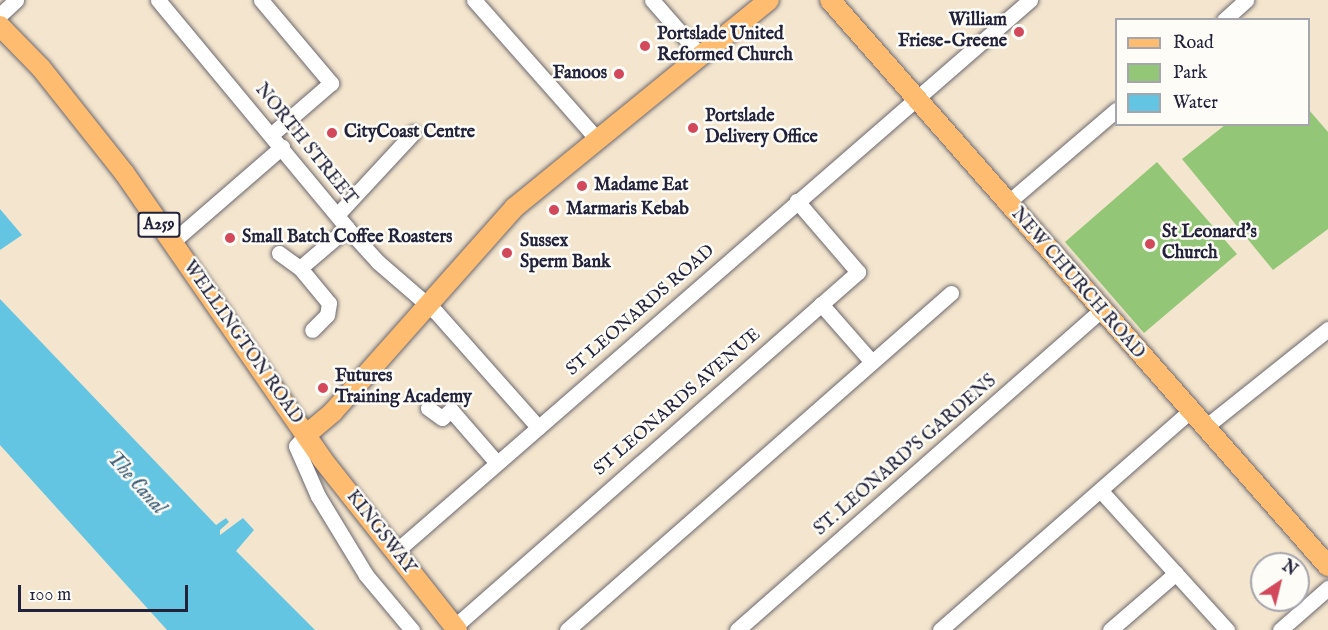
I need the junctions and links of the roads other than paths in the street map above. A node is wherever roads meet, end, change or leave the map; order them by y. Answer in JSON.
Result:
{"nodes":[{"id":1,"x":16,"y":0,"type":"edge"},
{"id":2,"x":261,"y":0,"type":"edge"},
{"id":3,"x":474,"y":0,"type":"edge"},
{"id":4,"x":652,"y":0,"type":"edge"},
{"id":5,"x":770,"y":0,"type":"edge"},
{"id":6,"x":830,"y":0,"type":"edge"},
{"id":7,"x":1030,"y":0,"type":"edge"},
{"id":8,"x":1246,"y":0,"type":"edge"},
{"id":9,"x":168,"y":4,"type":"edge"},
{"id":10,"x":0,"y":15,"type":"edge"},
{"id":11,"x":1226,"y":18,"type":"edge"},
{"id":12,"x":0,"y":26,"type":"edge"},
{"id":13,"x":701,"y":56,"type":"junction"},
{"id":14,"x":913,"y":99,"type":"junction"},
{"id":15,"x":1115,"y":111,"type":"edge"},
{"id":16,"x":413,"y":133,"type":"dead end"},
{"id":17,"x":272,"y":134,"type":"junction"},
{"id":18,"x":598,"y":140,"type":"junction"},
{"id":19,"x":282,"y":147,"type":"junction"},
{"id":20,"x":797,"y":201,"type":"junction"},
{"id":21,"x":1006,"y":204,"type":"junction"},
{"id":22,"x":337,"y":215,"type":"junction"},
{"id":23,"x":347,"y":228,"type":"junction"},
{"id":24,"x":171,"y":243,"type":"junction"},
{"id":25,"x":279,"y":253,"type":"dead end"},
{"id":26,"x":300,"y":268,"type":"junction"},
{"id":27,"x":951,"y":293,"type":"dead end"},
{"id":28,"x":821,"y":304,"type":"junction"},
{"id":29,"x":428,"y":308,"type":"junction"},
{"id":30,"x":1100,"y":311,"type":"junction"},
{"id":31,"x":1328,"y":329,"type":"edge"},
{"id":32,"x":312,"y":330,"type":"dead end"},
{"id":33,"x":871,"y":361,"type":"junction"},
{"id":34,"x":428,"y":408,"type":"dead end"},
{"id":35,"x":1190,"y":412,"type":"junction"},
{"id":36,"x":538,"y":427,"type":"junction"},
{"id":37,"x":1204,"y":428,"type":"junction"},
{"id":38,"x":307,"y":434,"type":"junction"},
{"id":39,"x":497,"y":463,"type":"junction"},
{"id":40,"x":1101,"y":491,"type":"junction"},
{"id":41,"x":394,"y":553,"type":"junction"},
{"id":42,"x":1327,"y":563,"type":"edge"},
{"id":43,"x":1176,"y":573,"type":"junction"},
{"id":44,"x":1328,"y":588,"type":"edge"},
{"id":45,"x":455,"y":628,"type":"edge"},
{"id":46,"x":412,"y":630,"type":"edge"},
{"id":47,"x":567,"y":630,"type":"edge"},
{"id":48,"x":737,"y":630,"type":"edge"},
{"id":49,"x":940,"y":630,"type":"edge"},
{"id":50,"x":1110,"y":630,"type":"edge"},
{"id":51,"x":1227,"y":630,"type":"edge"},
{"id":52,"x":1280,"y":630,"type":"edge"}],
"edges":[{"from":1,"to":10,"type":"street"},
{"from":2,"to":17,"type":"street"},
{"from":3,"to":18,"type":"street"},
{"from":4,"to":13,"type":"street"},
{"from":5,"to":13,"type":"main road"},
{"from":6,"to":14,"type":"main road","name":"NEW CHURCH ROAD"},
{"from":7,"to":14,"type":"street","name":"ST LEONARDS ROAD"},
{"from":8,"to":11,"type":"street"},
{"from":9,"to":17,"type":"street","name":"NORTH STREET"},
{"from":12,"to":24,"type":"main road","name":"WELLINGTON ROAD","number":"A259"},
{"from":13,"to":18,"type":"main road"},
{"from":14,"to":20,"type":"street","name":"ST LEONARDS ROAD"},
{"from":14,"to":21,"type":"main road","name":"NEW CHURCH ROAD"},
{"from":15,"to":21,"type":"street"},
{"from":16,"to":22,"type":"street"},
{"from":17,"to":19,"type":"street","name":"NORTH STREET"},
{"from":18,"to":29,"type":"main road"},
{"from":19,"to":22,"type":"street","name":"NORTH STREET"},
{"from":19,"to":24,"type":"street"},
{"from":20,"to":28,"type":"street","name":"ST LEONARDS AVENUE"},
{"from":20,"to":36,"type":"street","name":"ST LEONARDS ROAD"},
{"from":21,"to":30,"type":"main road","name":"NEW CHURCH ROAD"},
{"from":22,"to":23,"type":"street","name":"NORTH STREET"},
{"from":23,"to":26,"type":"street"},
{"from":23,"to":29,"type":"street","name":"NORTH STREET"},
{"from":24,"to":38,"type":"main road","name":"WELLINGTON ROAD","number":"A259"},
{"from":25,"to":26,"type":"street"},
{"from":26,"to":32,"type":"street"},
{"from":27,"to":33,"type":"street"},
{"from":28,"to":33,"type":"street"},
{"from":28,"to":45,"type":"street","name":"ST LEONARDS AVENUE"},
{"from":29,"to":36,"type":"street","name":"NORTH STREET"},
{"from":29,"to":38,"type":"main road"},
{"from":30,"to":35,"type":"main road","name":"NEW CHURCH ROAD"},
{"from":30,"to":48,"type":"street","name":"ST. LEONARD'S GARDENS"},
{"from":31,"to":37,"type":"street"},
{"from":33,"to":47,"type":"street"},
{"from":34,"to":39,"type":"street"},
{"from":35,"to":37,"type":"main road","name":"NEW CHURCH ROAD"},
{"from":35,"to":40,"type":"street"},
{"from":36,"to":39,"type":"street","name":"ST LEONARDS ROAD"},
{"from":37,"to":42,"type":"main road","name":"NEW CHURCH ROAD"},
{"from":38,"to":41,"type":"main road","name":"KINGSWAY","number":"A259"},
{"from":38,"to":46,"type":"street"},
{"from":39,"to":41,"type":"street","name":"ST LEONARDS ROAD"},
{"from":40,"to":43,"type":"street"},
{"from":40,"to":49,"type":"street"},
{"from":41,"to":45,"type":"main road","name":"KINGSWAY","number":"A259"},
{"from":43,"to":50,"type":"street"},
{"from":43,"to":51,"type":"street"},
{"from":44,"to":52,"type":"street"}]}
